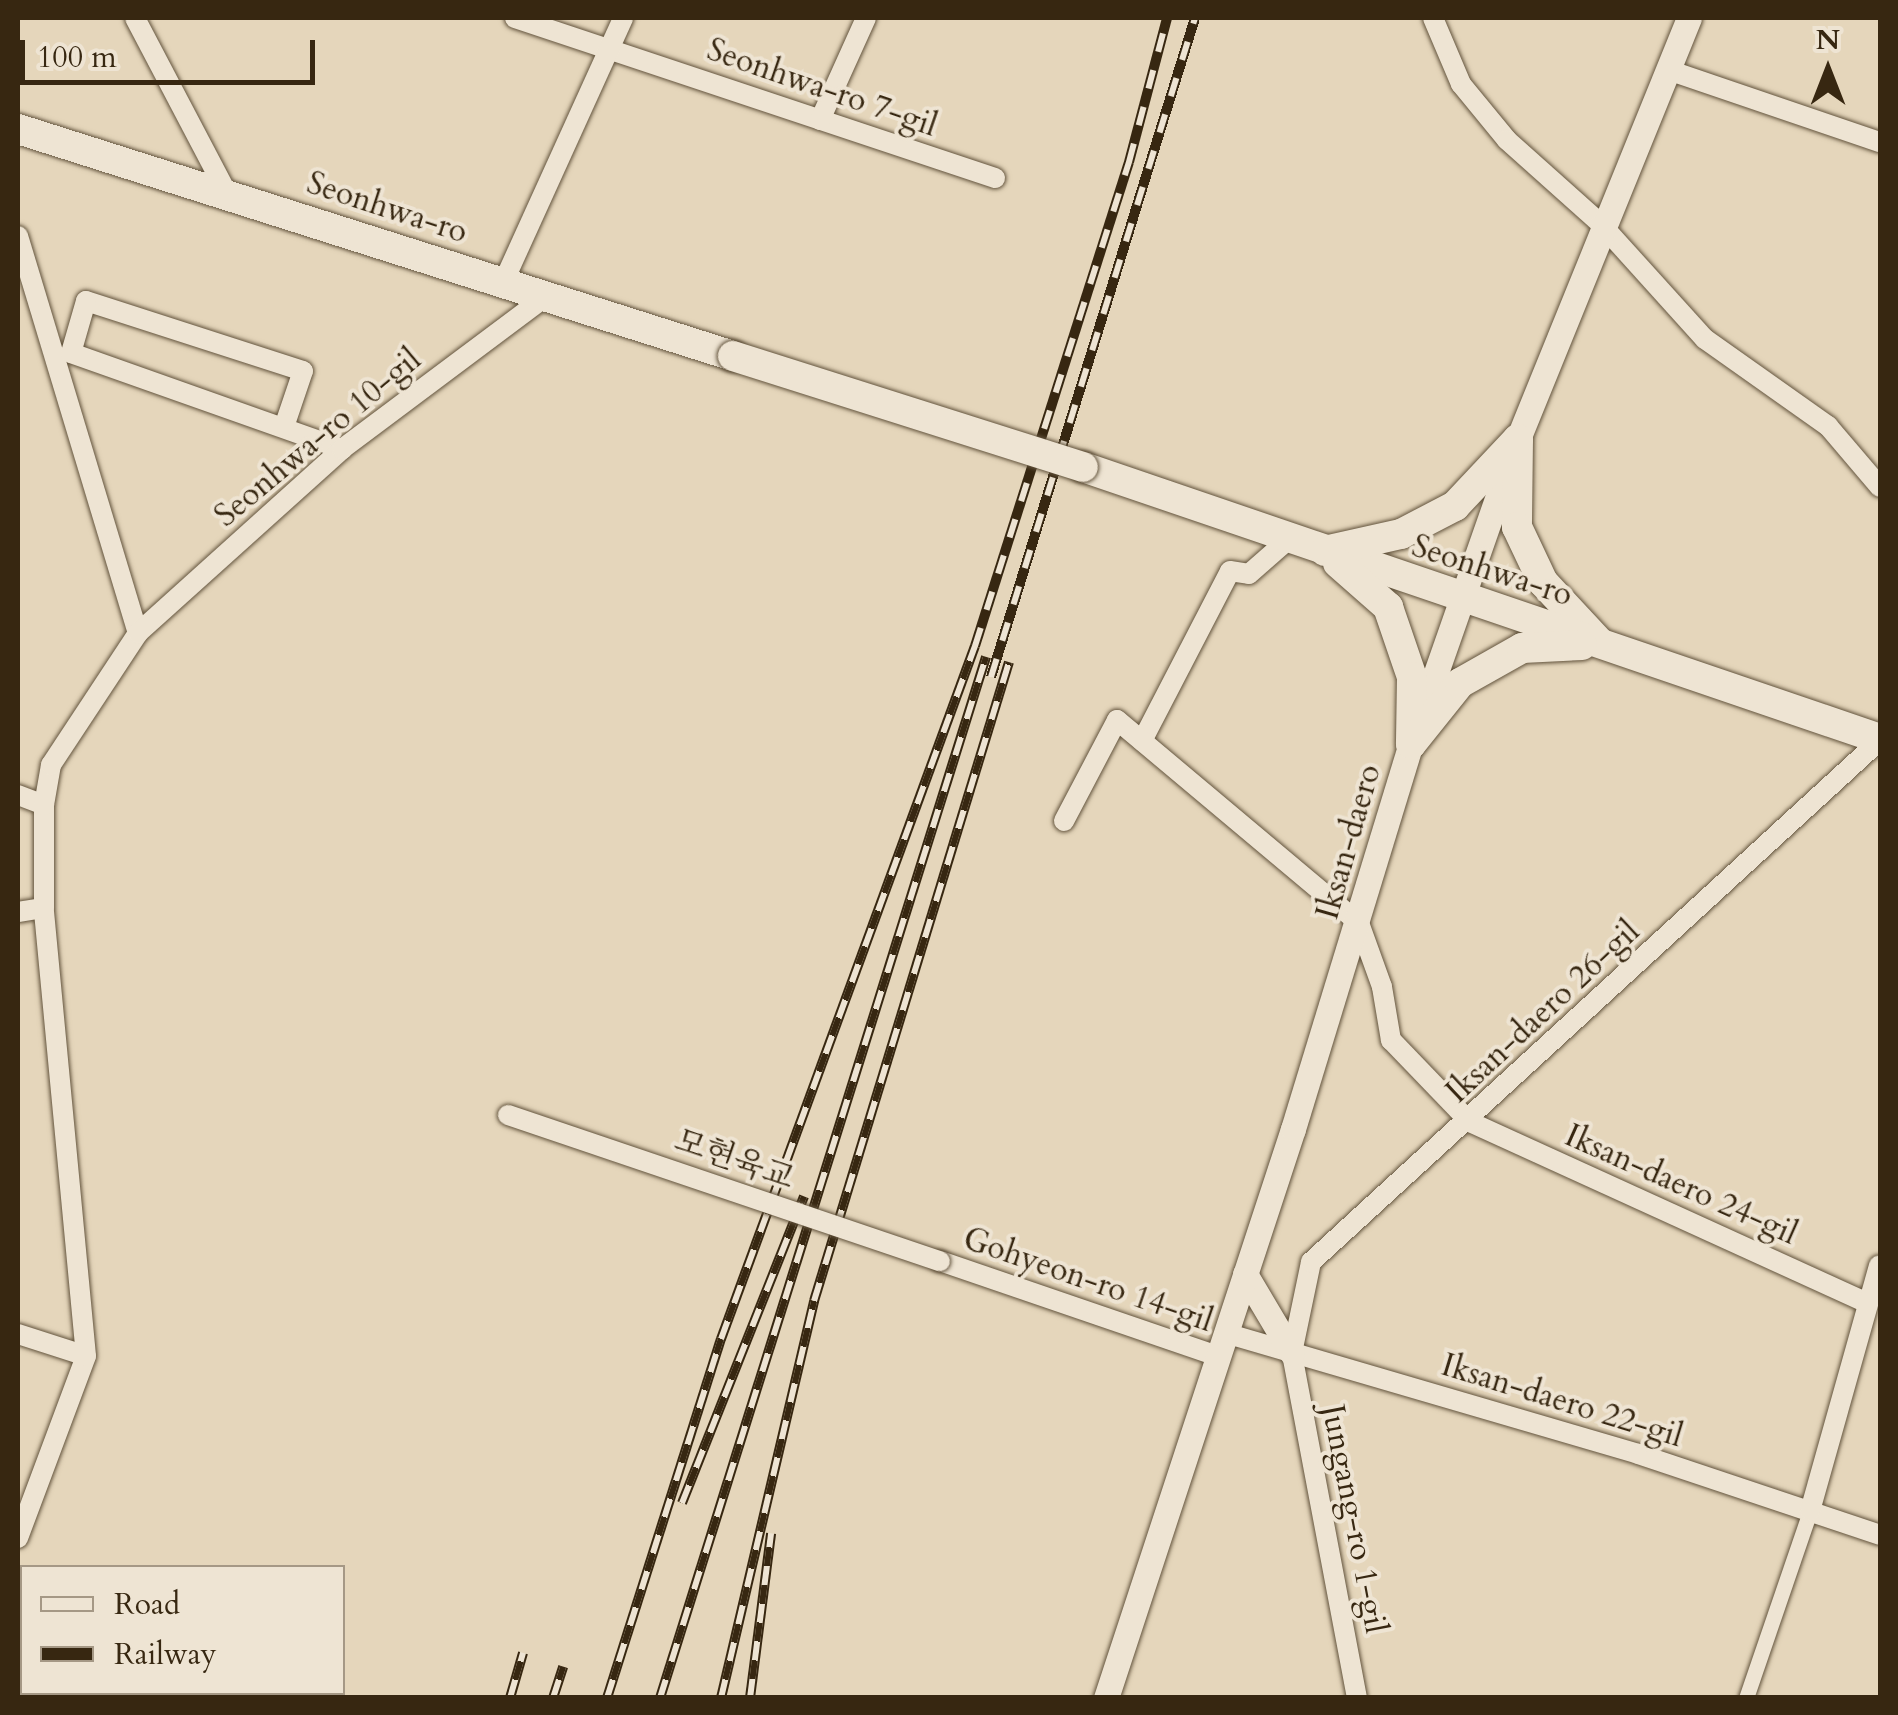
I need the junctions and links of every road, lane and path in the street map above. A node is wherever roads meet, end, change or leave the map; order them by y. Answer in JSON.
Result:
{"nodes":[{"id":1,"x":135,"y":18,"type":"edge"},
{"id":2,"x":516,"y":18,"type":"edge"},
{"id":3,"x":622,"y":18,"type":"edge"},
{"id":4,"x":866,"y":18,"type":"edge"},
{"id":5,"x":1433,"y":18,"type":"edge"},
{"id":6,"x":1690,"y":18,"type":"edge"},
{"id":7,"x":609,"y":48,"type":"junction"},
{"id":8,"x":1671,"y":71,"type":"junction"},
{"id":9,"x":820,"y":120,"type":"junction"},
{"id":10,"x":19,"y":136,"type":"edge"},
{"id":11,"x":1880,"y":142,"type":"edge"},
{"id":12,"x":996,"y":178,"type":"dead end"},
{"id":13,"x":227,"y":193,"type":"junction"},
{"id":14,"x":1601,"y":224,"type":"junction"},
{"id":15,"x":18,"y":236,"type":"edge"},
{"id":16,"x":503,"y":283,"type":"junction"},
{"id":17,"x":544,"y":298,"type":"junction"},
{"id":18,"x":284,"y":427,"type":"junction"},
{"id":19,"x":1518,"y":439,"type":"junction"},
{"id":20,"x":342,"y":449,"type":"junction"},
{"id":21,"x":1880,"y":487,"type":"edge"},
{"id":22,"x":1289,"y":539,"type":"junction"},
{"id":23,"x":1325,"y":551,"type":"junction"},
{"id":24,"x":1466,"y":601,"type":"junction"},
{"id":25,"x":138,"y":633,"type":"junction"},
{"id":26,"x":1600,"y":644,"type":"junction"},
{"id":27,"x":1880,"y":739,"type":"edge"},
{"id":28,"x":1142,"y":741,"type":"junction"},
{"id":29,"x":1412,"y":744,"type":"junction"},
{"id":30,"x":18,"y":795,"type":"edge"},
{"id":31,"x":44,"y":806,"type":"junction"},
{"id":32,"x":1064,"y":821,"type":"dead end"},
{"id":33,"x":44,"y":908,"type":"junction"},
{"id":34,"x":18,"y":912,"type":"edge"},
{"id":35,"x":1359,"y":924,"type":"junction"},
{"id":36,"x":508,"y":1115,"type":"dead end"},
{"id":37,"x":1470,"y":1122,"type":"junction"},
{"id":38,"x":940,"y":1261,"type":"joint"},
{"id":39,"x":1879,"y":1266,"type":"edge"},
{"id":40,"x":1245,"y":1274,"type":"junction"},
{"id":41,"x":1868,"y":1303,"type":"junction"},
{"id":42,"x":18,"y":1334,"type":"edge"},
{"id":43,"x":1221,"y":1345,"type":"junction"},
{"id":44,"x":1292,"y":1352,"type":"junction"},
{"id":45,"x":86,"y":1356,"type":"junction"},
{"id":46,"x":1810,"y":1511,"type":"junction"},
{"id":47,"x":21,"y":1515,"type":"edge"},
{"id":48,"x":1880,"y":1536,"type":"edge"},
{"id":49,"x":18,"y":1538,"type":"edge"},
{"id":50,"x":1106,"y":1698,"type":"edge"},
{"id":51,"x":1357,"y":1698,"type":"edge"},
{"id":52,"x":1746,"y":1698,"type":"edge"}],
"edges":[{"from":1,"to":13,"type":"street"},
{"from":2,"to":7,"type":"street","name":"Seonhwa-ro 7-gil"},
{"from":3,"to":7,"type":"street"},
{"from":4,"to":9,"type":"street"},
{"from":5,"to":14,"type":"street"},
{"from":6,"to":8,"type":"street","name":"Iksan-daero"},
{"from":7,"to":9,"type":"street","name":"Seonhwa-ro 7-gil"},
{"from":7,"to":16,"type":"street"},
{"from":8,"to":11,"type":"street"},
{"from":8,"to":14,"type":"street","name":"Iksan-daero"},
{"from":9,"to":12,"type":"street","name":"Seonhwa-ro 7-gil"},
{"from":10,"to":13,"type":"main road","name":"Seonhwa-ro"},
{"from":13,"to":16,"type":"main road","name":"Seonhwa-ro"},
{"from":14,"to":19,"type":"street","name":"Iksan-daero"},
{"from":14,"to":21,"type":"street"},
{"from":15,"to":25,"type":"street"},
{"from":16,"to":17,"type":"main road","name":"Seonhwa-ro"},
{"from":17,"to":20,"type":"street","name":"Seonhwa-ro 10-gil"},
{"from":17,"to":22,"type":"main road","name":"Seonhwa-ro","bridge":true},
{"from":18,"to":18,"type":"street"},
{"from":18,"to":20,"type":"street"},
{"from":19,"to":23,"type":"main road"},
{"from":19,"to":24,"type":"street","name":"Iksan-daero"},
{"from":19,"to":26,"type":"main road"},
{"from":20,"to":25,"type":"street","name":"Seonhwa-ro 10-gil"},
{"from":22,"to":23,"type":"main road","name":"Seonhwa-ro"},
{"from":22,"to":28,"type":"street"},
{"from":23,"to":24,"type":"main road","name":"Seonhwa-ro"},
{"from":23,"to":29,"type":"main road"},
{"from":24,"to":26,"type":"main road","name":"Seonhwa-ro"},
{"from":24,"to":29,"type":"street","name":"Iksan-daero"},
{"from":25,"to":31,"type":"street","name":"Seonhwa-ro 10-gil"},
{"from":26,"to":27,"type":"main road","name":"Seonhwa-ro"},
{"from":26,"to":29,"type":"main road"},
{"from":27,"to":37,"type":"street","name":"Iksan-daero 26-gil"},
{"from":28,"to":32,"type":"street"},
{"from":28,"to":35,"type":"street"},
{"from":29,"to":35,"type":"street","name":"Iksan-daero"},
{"from":30,"to":31,"type":"street"},
{"from":31,"to":33,"type":"street","name":"Seonhwa-ro 10-gil"},
{"from":33,"to":34,"type":"street"},
{"from":33,"to":45,"type":"street","name":"Seonhwa-ro 10-gil"},
{"from":35,"to":37,"type":"street"},
{"from":35,"to":40,"type":"street","name":"Iksan-daero"},
{"from":36,"to":38,"type":"street","name":"모현육교","bridge":true},
{"from":37,"to":41,"type":"street","name":"Iksan-daero 24-gil"},
{"from":37,"to":44,"type":"street","name":"Iksan-daero 26-gil"},
{"from":38,"to":43,"type":"street","name":"Gohyeon-ro 14-gil"},
{"from":39,"to":41,"type":"street"},
{"from":40,"to":43,"type":"street","name":"Iksan-daero"},
{"from":40,"to":44,"type":"street"},
{"from":41,"to":46,"type":"street"},
{"from":42,"to":45,"type":"street"},
{"from":43,"to":44,"type":"street","name":"Iksan-daero 22-gil"},
{"from":43,"to":50,"type":"street","name":"Iksan-daero"},
{"from":44,"to":46,"type":"street","name":"Iksan-daero 22-gil"},
{"from":44,"to":51,"type":"street","name":"Jungang-ro 1-gil"},
{"from":45,"to":47,"type":"street","name":"Seonhwa-ro 10-gil"},
{"from":46,"to":48,"type":"street","name":"Iksan-daero 22-gil"},
{"from":46,"to":52,"type":"street"},
{"from":47,"to":49,"type":"street","name":"Seonhwa-ro 10-gil"}]}
